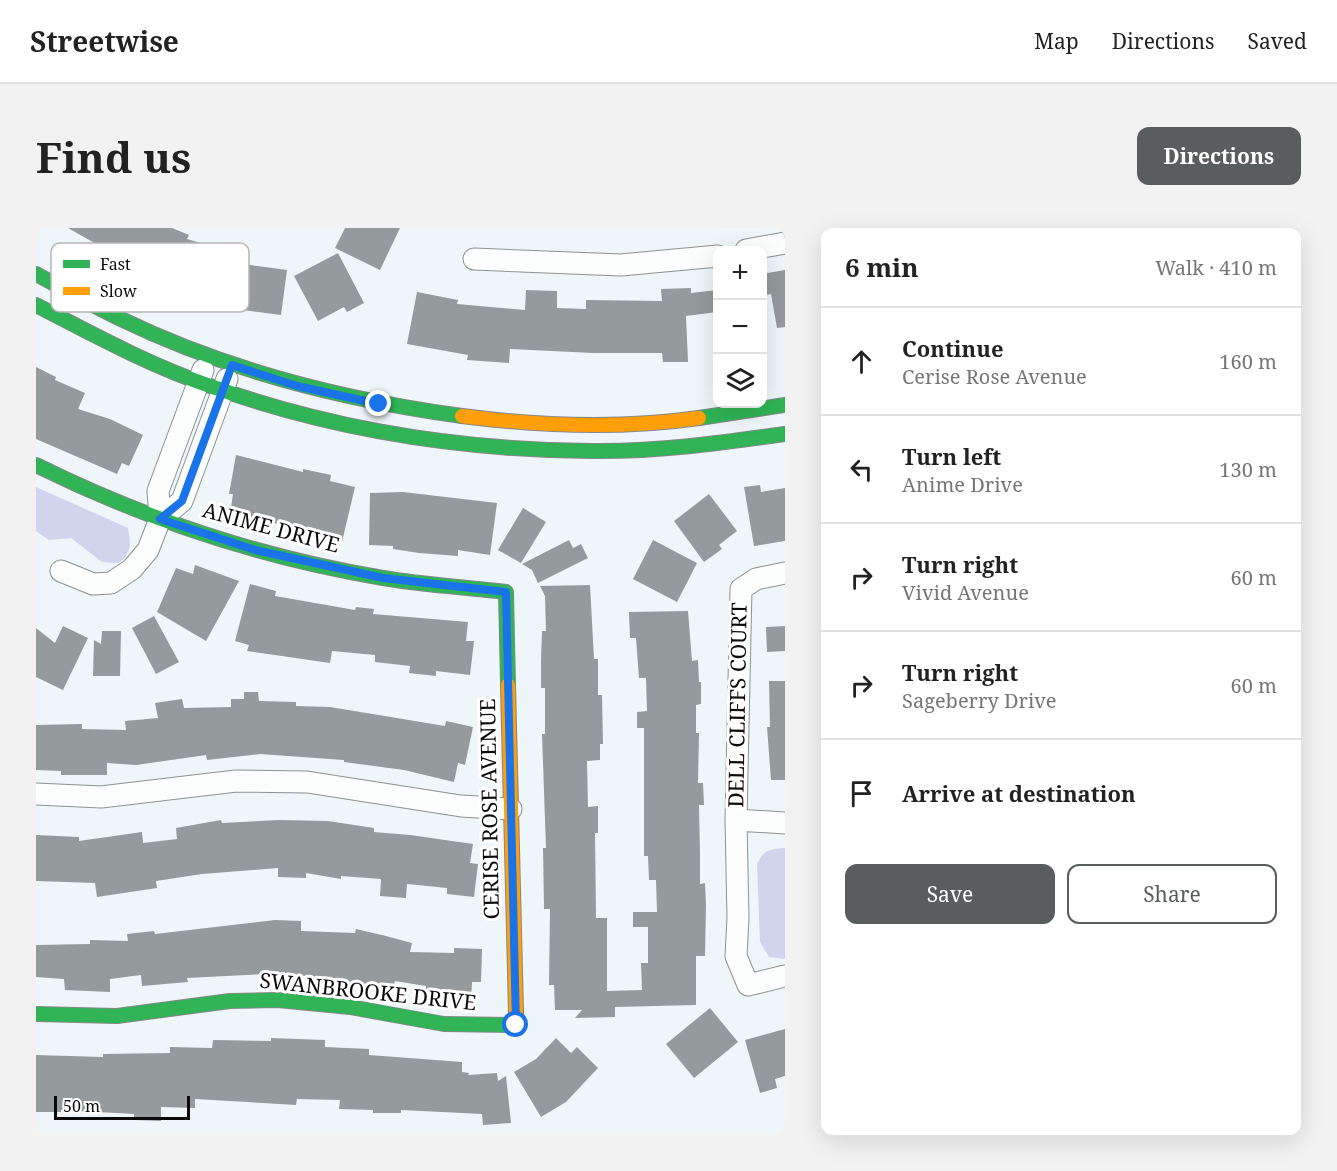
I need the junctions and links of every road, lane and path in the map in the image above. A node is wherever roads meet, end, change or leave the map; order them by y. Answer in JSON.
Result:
{"nodes":[{"id":1,"x":785,"y":243,"type":"edge"},
{"id":2,"x":767,"y":246,"type":"edge"},
{"id":3,"x":713,"y":256,"type":"edge"},
{"id":4,"x":474,"y":259,"type":"dead end"},
{"id":5,"x":36,"y":274,"type":"edge"},
{"id":6,"x":51,"y":282,"type":"edge"},
{"id":7,"x":36,"y":305,"type":"edge"},
{"id":8,"x":109,"y":312,"type":"edge"},
{"id":9,"x":208,"y":356,"type":"junction"},
{"id":10,"x":232,"y":365,"type":"junction"},
{"id":11,"x":199,"y":381,"type":"junction"},
{"id":12,"x":223,"y":390,"type":"junction"},
{"id":13,"x":785,"y":405,"type":"edge"},
{"id":14,"x":785,"y":434,"type":"edge"},
{"id":15,"x":36,"y":465,"type":"edge"},
{"id":16,"x":160,"y":519,"type":"junction"},
{"id":17,"x":61,"y":571,"type":"dead end"},
{"id":18,"x":785,"y":573,"type":"edge"},
{"id":19,"x":506,"y":592,"type":"joint"},
{"id":20,"x":36,"y":794,"type":"edge"},
{"id":21,"x":512,"y":809,"type":"junction"},
{"id":22,"x":736,"y":820,"type":"junction"},
{"id":23,"x":785,"y":823,"type":"edge"},
{"id":24,"x":785,"y":976,"type":"edge"},
{"id":25,"x":36,"y":1014,"type":"edge"},
{"id":26,"x":516,"y":1025,"type":"joint"}],
"edges":[{"from":1,"to":2,"type":"street"},
{"from":3,"to":4,"type":"street"},
{"from":5,"to":6,"type":"street"},
{"from":7,"to":11,"type":"street"},
{"from":8,"to":9,"type":"street"},
{"from":9,"to":10,"type":"street"},
{"from":9,"to":11,"type":"street"},
{"from":10,"to":12,"type":"street"},
{"from":10,"to":13,"type":"street"},
{"from":11,"to":12,"type":"street"},
{"from":11,"to":16,"type":"street"},
{"from":12,"to":14,"type":"street"},
{"from":12,"to":16,"type":"street"},
{"from":15,"to":16,"type":"street","name":"ANIME DRIVE"},
{"from":16,"to":17,"type":"street"},
{"from":16,"to":19,"type":"street","name":"ANIME DRIVE"},
{"from":18,"to":22,"type":"street","name":"DELL CLIFFS COURT"},
{"from":19,"to":21,"type":"street","name":"CERISE ROSE AVENUE"},
{"from":20,"to":21,"type":"street"},
{"from":21,"to":26,"type":"street","name":"CERISE ROSE AVENUE"},
{"from":22,"to":23,"type":"street","name":"DELL CLIFFS COURT"},
{"from":22,"to":24,"type":"street","name":"DELL CLIFFS COURT"},
{"from":25,"to":26,"type":"street","name":"SWANBROOKE DRIVE"}]}
